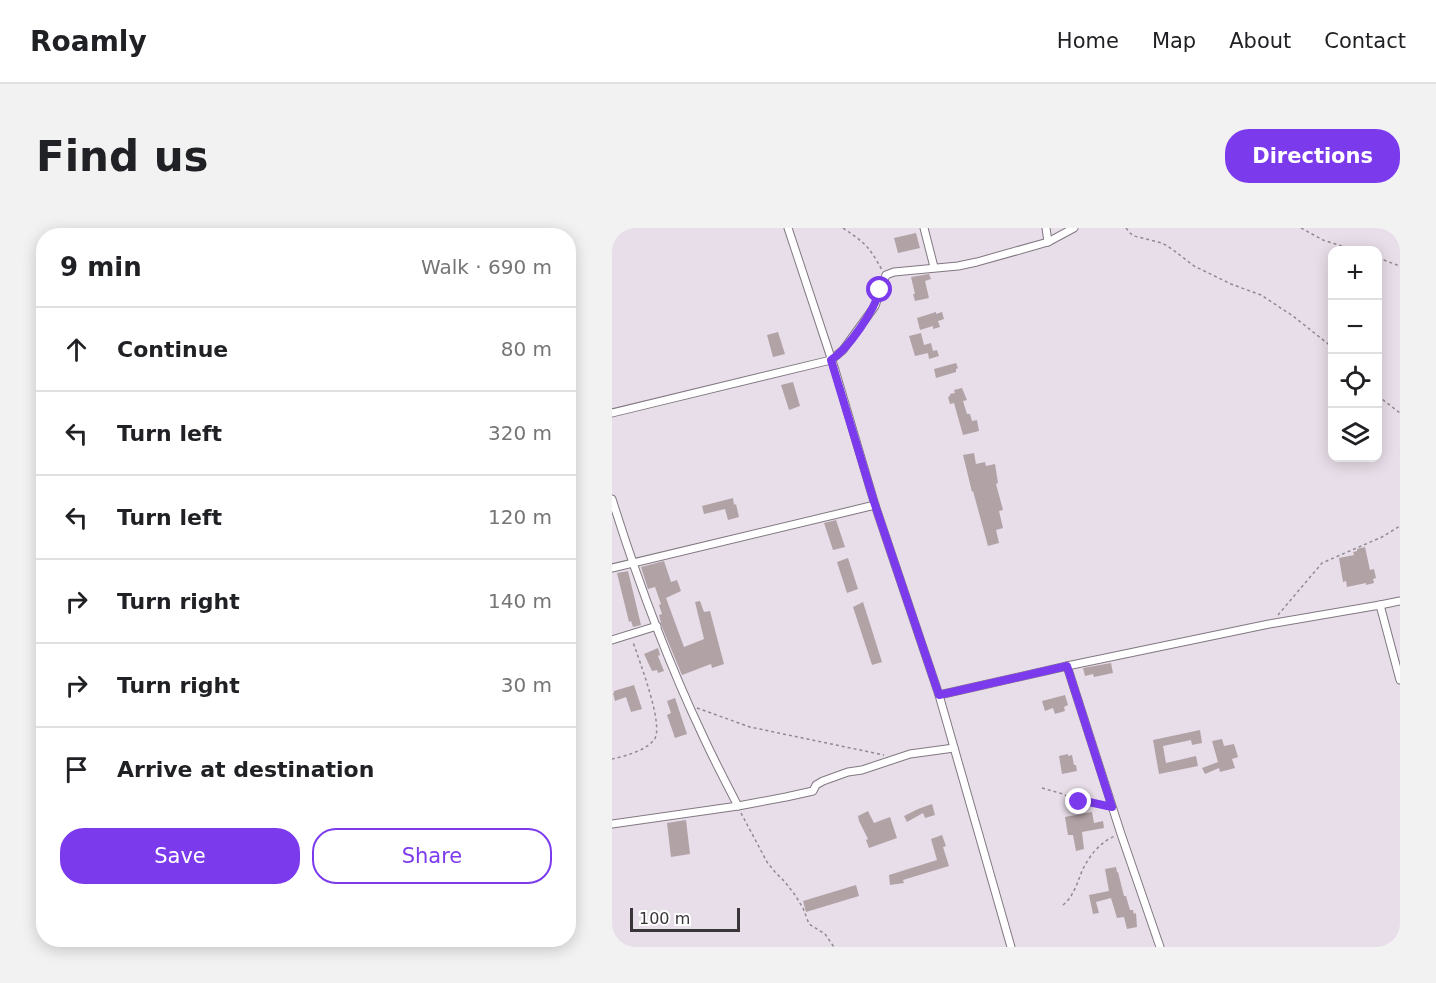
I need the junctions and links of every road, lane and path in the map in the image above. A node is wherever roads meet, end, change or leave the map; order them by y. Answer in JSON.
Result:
{"nodes":[{"id":1,"x":788,"y":228,"type":"edge"},
{"id":2,"x":843,"y":228,"type":"edge"},
{"id":3,"x":924,"y":228,"type":"edge"},
{"id":4,"x":1046,"y":228,"type":"edge"},
{"id":5,"x":1074,"y":228,"type":"edge"},
{"id":6,"x":1126,"y":228,"type":"edge"},
{"id":7,"x":1301,"y":228,"type":"edge"},
{"id":8,"x":1048,"y":242,"type":"junction"},
{"id":9,"x":1342,"y":246,"type":"edge"},
{"id":10,"x":1382,"y":260,"type":"edge"},
{"id":11,"x":1400,"y":266,"type":"edge"},
{"id":12,"x":934,"y":267,"type":"junction"},
{"id":13,"x":885,"y":276,"type":"junction"},
{"id":14,"x":1328,"y":344,"type":"edge"},
{"id":15,"x":831,"y":360,"type":"junction"},
{"id":16,"x":1382,"y":400,"type":"edge"},
{"id":17,"x":612,"y":413,"type":"edge"},
{"id":18,"x":1400,"y":413,"type":"edge"},
{"id":19,"x":612,"y":499,"type":"edge"},
{"id":20,"x":875,"y":505,"type":"junction"},
{"id":21,"x":1400,"y":526,"type":"edge"},
{"id":22,"x":632,"y":563,"type":"junction"},
{"id":23,"x":612,"y":568,"type":"edge"},
{"id":24,"x":1400,"y":601,"type":"edge"},
{"id":25,"x":1380,"y":605,"type":"junction"},
{"id":26,"x":1269,"y":624,"type":"junction"},
{"id":27,"x":657,"y":626,"type":"junction"},
{"id":28,"x":630,"y":634,"type":"junction"},
{"id":29,"x":612,"y":640,"type":"edge"},
{"id":30,"x":1067,"y":666,"type":"junction"},
{"id":31,"x":1400,"y":680,"type":"edge"},
{"id":32,"x":939,"y":695,"type":"junction"},
{"id":33,"x":688,"y":704,"type":"junction"},
{"id":34,"x":954,"y":747,"type":"junction"},
{"id":35,"x":612,"y":759,"type":"edge"},
{"id":36,"x":894,"y":759,"type":"junction"},
{"id":37,"x":1042,"y":788,"type":"dead end"},
{"id":38,"x":738,"y":806,"type":"junction"},
{"id":39,"x":1112,"y":807,"type":"junction"},
{"id":40,"x":612,"y":824,"type":"edge"},
{"id":41,"x":1121,"y":834,"type":"junction"},
{"id":42,"x":1063,"y":905,"type":"dead end"},
{"id":43,"x":834,"y":947,"type":"edge"},
{"id":44,"x":1011,"y":947,"type":"edge"},
{"id":45,"x":1160,"y":947,"type":"edge"}],
"edges":[{"from":1,"to":15,"type":"street"},
{"from":2,"to":13,"type":"path"},
{"from":3,"to":12,"type":"street"},
{"from":4,"to":8,"type":"street"},
{"from":5,"to":8,"type":"street"},
{"from":6,"to":14,"type":"path"},
{"from":7,"to":9,"type":"path"},
{"from":8,"to":12,"type":"street"},
{"from":10,"to":11,"type":"path"},
{"from":12,"to":13,"type":"street"},
{"from":13,"to":15,"type":"street"},
{"from":15,"to":17,"type":"street"},
{"from":15,"to":20,"type":"street"},
{"from":16,"to":18,"type":"path"},
{"from":19,"to":22,"type":"street"},
{"from":20,"to":22,"type":"street"},
{"from":20,"to":32,"type":"street"},
{"from":21,"to":26,"type":"path"},
{"from":22,"to":23,"type":"street"},
{"from":22,"to":27,"type":"street"},
{"from":24,"to":25,"type":"street"},
{"from":25,"to":26,"type":"street"},
{"from":25,"to":31,"type":"street"},
{"from":26,"to":30,"type":"street"},
{"from":27,"to":28,"type":"street"},
{"from":27,"to":33,"type":"street"},
{"from":28,"to":29,"type":"street"},
{"from":28,"to":35,"type":"path"},
{"from":30,"to":32,"type":"street"},
{"from":30,"to":39,"type":"street"},
{"from":32,"to":34,"type":"street"},
{"from":33,"to":36,"type":"path"},
{"from":33,"to":38,"type":"street"},
{"from":34,"to":36,"type":"street"},
{"from":34,"to":44,"type":"street"},
{"from":36,"to":38,"type":"street"},
{"from":37,"to":39,"type":"path"},
{"from":38,"to":40,"type":"street"},
{"from":38,"to":43,"type":"path"},
{"from":39,"to":41,"type":"street"},
{"from":41,"to":42,"type":"path"},
{"from":41,"to":45,"type":"street"}]}
